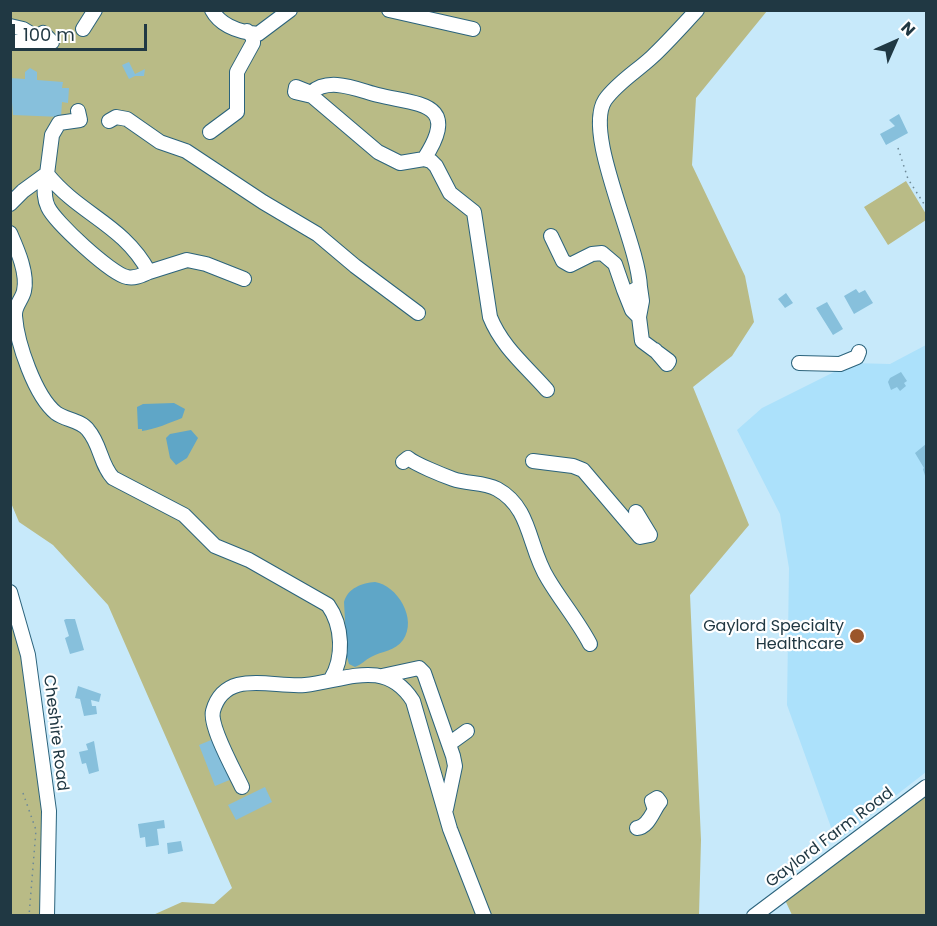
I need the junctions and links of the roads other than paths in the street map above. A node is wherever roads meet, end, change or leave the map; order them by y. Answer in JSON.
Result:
{"nodes":[{"id":1,"x":95,"y":10,"type":"edge"},
{"id":2,"x":212,"y":10,"type":"edge"},
{"id":3,"x":290,"y":10,"type":"edge"},
{"id":4,"x":389,"y":10,"type":"edge"},
{"id":5,"x":697,"y":10,"type":"edge"},
{"id":6,"x":10,"y":26,"type":"edge"},
{"id":7,"x":83,"y":29,"type":"dead end"},
{"id":8,"x":473,"y":29,"type":"dead end"},
{"id":9,"x":253,"y":36,"type":"junction"},
{"id":10,"x":10,"y":42,"type":"edge"},
{"id":11,"x":78,"y":111,"type":"dead end"},
{"id":12,"x":109,"y":121,"type":"dead end"},
{"id":13,"x":210,"y":132,"type":"dead end"},
{"id":14,"x":424,"y":159,"type":"junction"},
{"id":15,"x":10,"y":204,"type":"edge"},
{"id":16,"x":10,"y":233,"type":"edge"},
{"id":17,"x":551,"y":236,"type":"dead end"},
{"id":18,"x":149,"y":272,"type":"junction"},
{"id":19,"x":244,"y":279,"type":"dead end"},
{"id":20,"x":640,"y":287,"type":"junction"},
{"id":21,"x":624,"y":290,"type":"junction"},
{"id":22,"x":418,"y":313,"type":"dead end"},
{"id":23,"x":639,"y":317,"type":"junction"},
{"id":24,"x":655,"y":350,"type":"dead end"},
{"id":25,"x":859,"y":352,"type":"dead end"},
{"id":26,"x":799,"y":363,"type":"dead end"},
{"id":27,"x":547,"y":390,"type":"dead end"},
{"id":28,"x":533,"y":461,"type":"dead end"},
{"id":29,"x":403,"y":462,"type":"dead end"},
{"id":30,"x":636,"y":512,"type":"dead end"},
{"id":31,"x":10,"y":592,"type":"edge"},
{"id":32,"x":590,"y":644,"type":"dead end"},
{"id":33,"x":380,"y":677,"type":"junction"},
{"id":34,"x":330,"y":679,"type":"junction"},
{"id":35,"x":467,"y":731,"type":"dead end"},
{"id":36,"x":449,"y":744,"type":"junction"},
{"id":37,"x":242,"y":787,"type":"dead end"},
{"id":38,"x":927,"y":787,"type":"edge"},
{"id":39,"x":654,"y":807,"type":"dead end"},
{"id":40,"x":445,"y":811,"type":"junction"},
{"id":41,"x":637,"y":828,"type":"dead end"},
{"id":42,"x":47,"y":915,"type":"edge"},
{"id":43,"x":484,"y":915,"type":"edge"},
{"id":44,"x":754,"y":915,"type":"edge"}],
"edges":[{"from":1,"to":7,"type":"street"},
{"from":2,"to":9,"type":"street"},
{"from":3,"to":9,"type":"street"},
{"from":4,"to":8,"type":"street"},
{"from":5,"to":20,"type":"street"},
{"from":6,"to":10,"type":"street"},
{"from":9,"to":13,"type":"street"},
{"from":11,"to":18,"type":"street"},
{"from":12,"to":22,"type":"street"},
{"from":14,"to":14,"type":"street"},
{"from":14,"to":27,"type":"street"},
{"from":15,"to":18,"type":"street"},
{"from":16,"to":34,"type":"street"},
{"from":17,"to":21,"type":"street"},
{"from":18,"to":19,"type":"street"},
{"from":20,"to":21,"type":"street"},
{"from":20,"to":23,"type":"street"},
{"from":21,"to":23,"type":"street"},
{"from":23,"to":24,"type":"street"},
{"from":25,"to":26,"type":"street"},
{"from":28,"to":30,"type":"street"},
{"from":29,"to":32,"type":"street"},
{"from":31,"to":42,"type":"street","name":"Cheshire Road"},
{"from":33,"to":34,"type":"street"},
{"from":33,"to":36,"type":"street"},
{"from":33,"to":40,"type":"street"},
{"from":34,"to":37,"type":"street"},
{"from":35,"to":36,"type":"street"},
{"from":36,"to":40,"type":"street"},
{"from":38,"to":44,"type":"street","name":"Gaylord Farm Road"},
{"from":39,"to":41,"type":"street"},
{"from":40,"to":43,"type":"street"}]}
